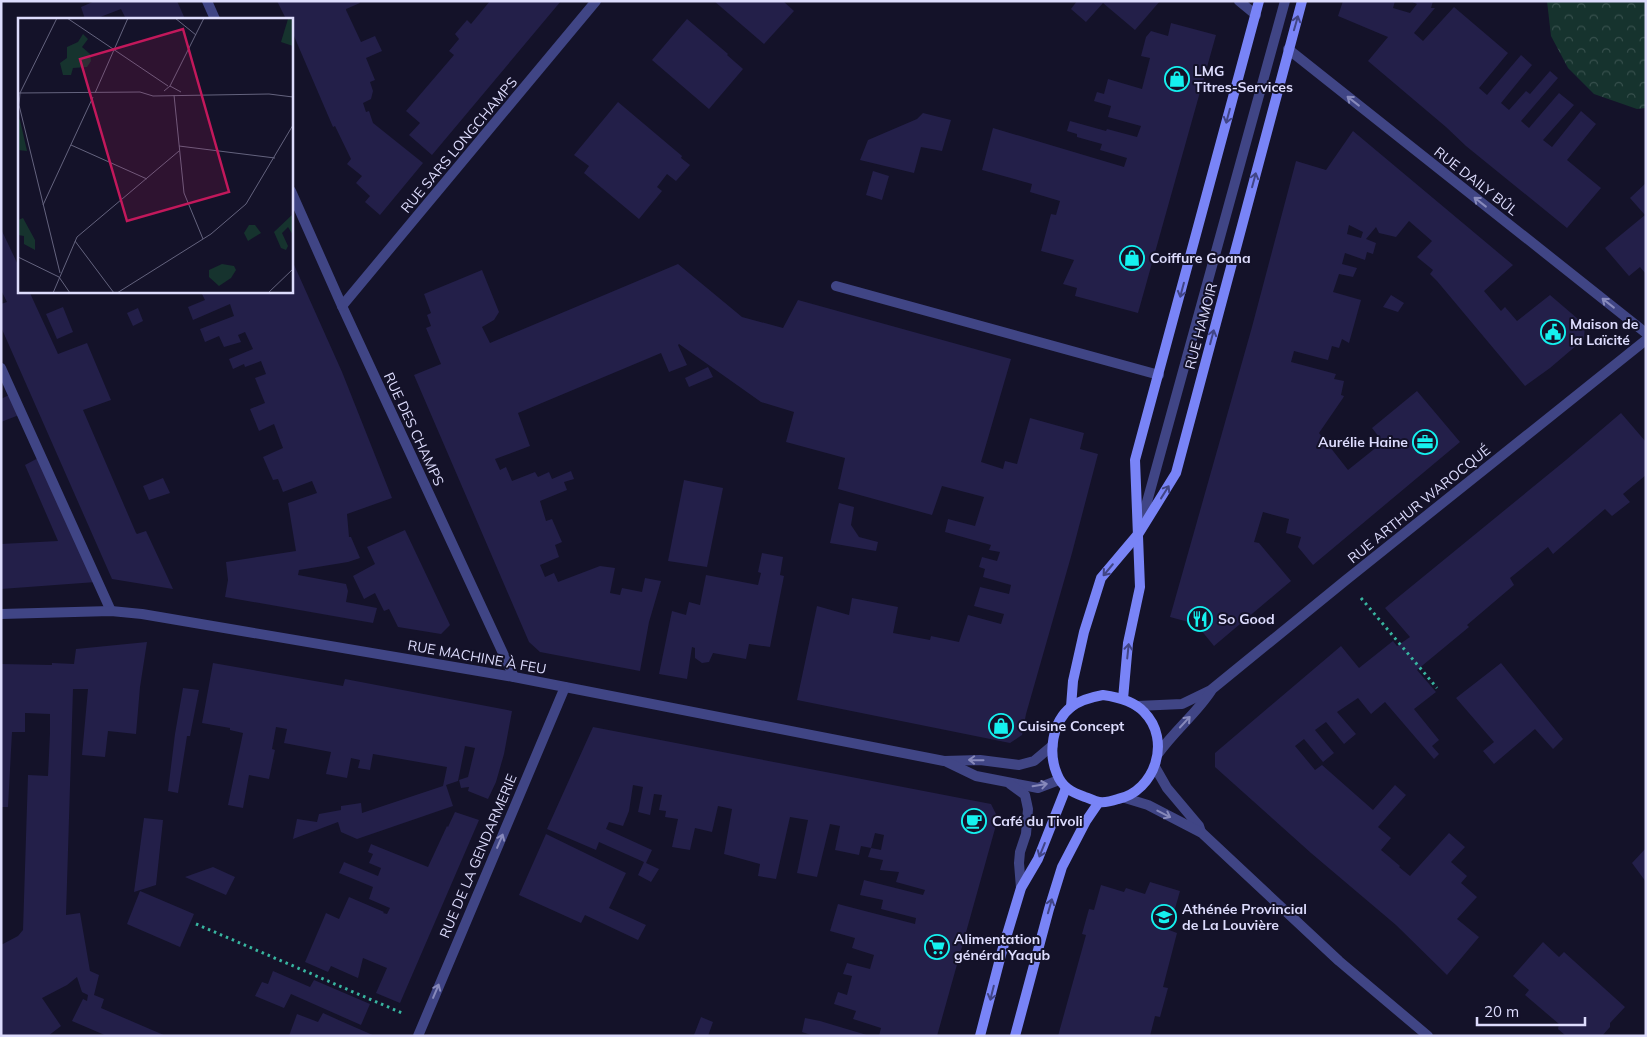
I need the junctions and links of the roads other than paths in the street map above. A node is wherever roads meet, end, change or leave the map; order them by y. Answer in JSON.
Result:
{"nodes":[{"id":1,"x":207,"y":1,"type":"edge"},
{"id":2,"x":596,"y":1,"type":"edge"},
{"id":3,"x":1239,"y":1,"type":"edge"},
{"id":4,"x":1260,"y":1,"type":"edge"},
{"id":5,"x":1285,"y":1,"type":"edge"},
{"id":6,"x":1302,"y":1,"type":"edge"},
{"id":7,"x":1256,"y":15,"type":"junction"},
{"id":8,"x":215,"y":18,"type":"edge"},
{"id":9,"x":1288,"y":50,"type":"junction"},
{"id":10,"x":292,"y":193,"type":"edge"},
{"id":11,"x":836,"y":286,"type":"dead end"},
{"id":12,"x":342,"y":306,"type":"junction"},
{"id":13,"x":1646,"y":333,"type":"edge"},
{"id":14,"x":1646,"y":340,"type":"edge"},
{"id":15,"x":1,"y":368,"type":"edge"},
{"id":16,"x":1158,"y":375,"type":"junction"},
{"id":17,"x":1139,"y":533,"type":"junction"},
{"id":18,"x":111,"y":611,"type":"junction"},
{"id":19,"x":1,"y":614,"type":"edge"},
{"id":20,"x":514,"y":677,"type":"junction"},
{"id":21,"x":565,"y":687,"type":"junction"},
{"id":22,"x":1211,"y":690,"type":"junction"},
{"id":23,"x":1123,"y":699,"type":"junction"},
{"id":24,"x":1137,"y":706,"type":"junction"},
{"id":25,"x":1071,"y":707,"type":"junction"},
{"id":26,"x":1052,"y":745,"type":"junction"},
{"id":27,"x":1158,"y":754,"type":"junction"},
{"id":28,"x":944,"y":761,"type":"junction"},
{"id":29,"x":1155,"y":767,"type":"junction"},
{"id":30,"x":1006,"y":781,"type":"junction"},
{"id":31,"x":1062,"y":784,"type":"junction"},
{"id":32,"x":1125,"y":798,"type":"junction"},
{"id":33,"x":1099,"y":802,"type":"junction"},
{"id":34,"x":1202,"y":833,"type":"junction"},
{"id":35,"x":1021,"y":888,"type":"junction"},
{"id":36,"x":418,"y":1036,"type":"edge"},
{"id":37,"x":980,"y":1036,"type":"edge"},
{"id":38,"x":1015,"y":1036,"type":"edge"},
{"id":39,"x":1428,"y":1036,"type":"edge"}],
"edges":[{"from":1,"to":8,"type":"street"},
{"from":2,"to":12,"type":"street","name":"RUE SARS LONGCHAMPS"},
{"from":3,"to":7,"type":"street"},
{"from":4,"to":7,"type":"main road","name":"RUE HAMOIR"},
{"from":5,"to":17,"type":"street","name":"RUE HAMOIR"},
{"from":9,"to":6,"type":"main road","name":"RUE HAMOIR","one_way":true},
{"from":7,"to":16,"type":"main road","name":"RUE HAMOIR","one_way":true},
{"from":13,"to":9,"type":"street","name":"RUE DAILY BÛL","one_way":true},
{"from":17,"to":9,"type":"main road","name":"RUE HAMOIR","one_way":true},
{"from":10,"to":12,"type":"street","name":"RUE DES CHAMPS"},
{"from":11,"to":16,"type":"street"},
{"from":12,"to":20,"type":"street","name":"RUE DES CHAMPS"},
{"from":14,"to":22,"type":"street","name":"RUE ARTHUR WAROCQUÉ"},
{"from":15,"to":18,"type":"street"},
{"from":16,"to":17,"type":"main road","name":"RUE HAMOIR"},
{"from":23,"to":17,"type":"main road","name":"RUE HAMOIR","one_way":true},
{"from":17,"to":25,"type":"main road","name":"RUE HAMOIR","one_way":true},
{"from":18,"to":19,"type":"street","name":"RUE MACHINE À FEU"},
{"from":18,"to":20,"type":"street","name":"RUE MACHINE À FEU"},
{"from":20,"to":21,"type":"street","name":"RUE MACHINE À FEU"},
{"from":21,"to":28,"type":"street","name":"RUE MACHINE À FEU"},
{"from":36,"to":21,"type":"street","name":"RUE DE LA GENDARMERIE","one_way":true},
{"from":22,"to":24,"type":"street","name":"RUE ARTHUR WAROCQUÉ"},
{"from":27,"to":22,"type":"street","name":"RUE ARTHUR WAROCQUÉ","one_way":true},
{"from":23,"to":24,"type":"main road"},
{"from":23,"to":25,"type":"main road"},
{"from":24,"to":27,"type":"main road"},
{"from":25,"to":26,"type":"main road"},
{"from":26,"to":28,"type":"street","name":"RUE MACHINE À FEU","one_way":true},
{"from":26,"to":31,"type":"main road"},
{"from":27,"to":29,"type":"main road"},
{"from":28,"to":30,"type":"street","name":"RUE MACHINE À FEU"},
{"from":29,"to":32,"type":"main road"},
{"from":29,"to":34,"type":"street"},
{"from":30,"to":31,"type":"street","name":"RUE MACHINE À FEU","one_way":true},
{"from":30,"to":35,"type":"street","name":"RUE MACHINE À FEU"},
{"from":31,"to":33,"type":"main road"},
{"from":31,"to":35,"type":"main road","one_way":true},
{"from":32,"to":33,"type":"main road"},
{"from":32,"to":34,"type":"street","one_way":true},
{"from":38,"to":33,"type":"main road","one_way":true},
{"from":34,"to":39,"type":"street"},
{"from":35,"to":37,"type":"main road","one_way":true}]}
